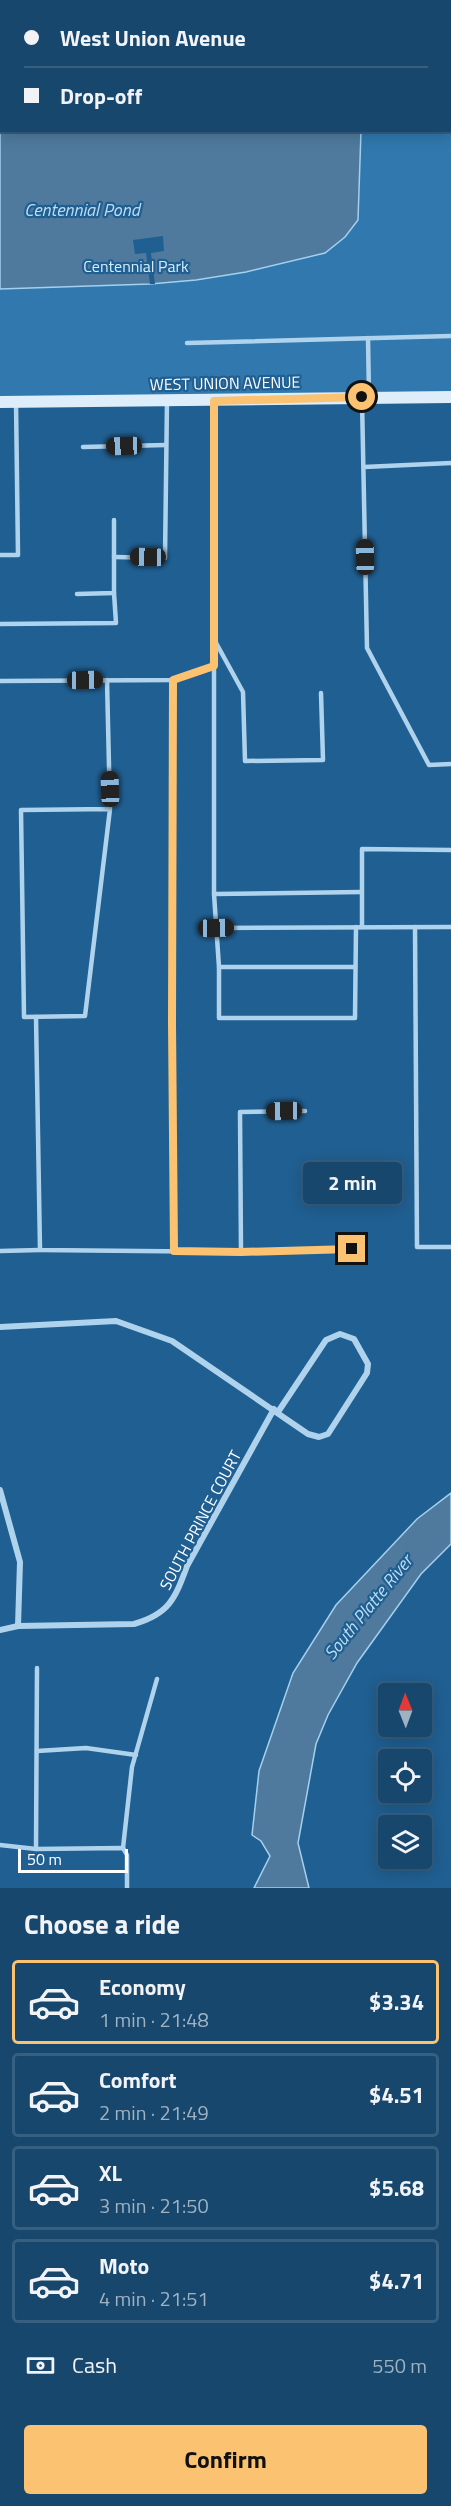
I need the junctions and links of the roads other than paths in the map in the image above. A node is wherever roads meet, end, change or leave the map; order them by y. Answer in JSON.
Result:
{"nodes":[{"id":1,"x":451,"y":336,"type":"edge"},
{"id":2,"x":368,"y":338,"type":"junction"},
{"id":3,"x":187,"y":343,"type":"dead end"},
{"id":4,"x":451,"y":397,"type":"edge"},
{"id":5,"x":366,"y":398,"type":"junction"},
{"id":6,"x":167,"y":401,"type":"junction"},
{"id":7,"x":214,"y":401,"type":"junction"},
{"id":8,"x":0,"y":402,"type":"edge"},
{"id":9,"x":16,"y":402,"type":"junction"},
{"id":10,"x":166,"y":445,"type":"junction"},
{"id":11,"x":83,"y":447,"type":"dead end"},
{"id":12,"x":451,"y":463,"type":"edge"},
{"id":13,"x":364,"y":467,"type":"junction"},
{"id":14,"x":114,"y":520,"type":"dead end"},
{"id":15,"x":0,"y":555,"type":"edge"},
{"id":16,"x":114,"y":557,"type":"junction"},
{"id":17,"x":114,"y":593,"type":"junction"},
{"id":18,"x":77,"y":594,"type":"dead end"},
{"id":19,"x":0,"y":624,"type":"edge"},
{"id":20,"x":214,"y":639,"type":"junction"},
{"id":21,"x":214,"y":666,"type":"junction"},
{"id":22,"x":107,"y":680,"type":"junction"},
{"id":23,"x":173,"y":680,"type":"junction"},
{"id":24,"x":0,"y":681,"type":"edge"},
{"id":25,"x":321,"y":693,"type":"dead end"},
{"id":26,"x":451,"y":764,"type":"edge"},
{"id":27,"x":110,"y":809,"type":"junction"},
{"id":28,"x":451,"y":849,"type":"edge"},
{"id":29,"x":362,"y":892,"type":"junction"},
{"id":30,"x":214,"y":894,"type":"junction"},
{"id":31,"x":359,"y":927,"type":"junction"},
{"id":32,"x":415,"y":927,"type":"junction"},
{"id":33,"x":451,"y":927,"type":"edge"},
{"id":34,"x":216,"y":928,"type":"junction"},
{"id":35,"x":219,"y":967,"type":"junction"},
{"id":36,"x":355,"y":967,"type":"junction"},
{"id":37,"x":36,"y":1017,"type":"junction"},
{"id":38,"x":305,"y":1111,"type":"dead end"},
{"id":39,"x":451,"y":1247,"type":"edge"},
{"id":40,"x":352,"y":1249,"type":"dead end"},
{"id":41,"x":40,"y":1250,"type":"junction"},
{"id":42,"x":0,"y":1251,"type":"edge"},
{"id":43,"x":174,"y":1251,"type":"junction"},
{"id":44,"x":241,"y":1252,"type":"junction"},
{"id":45,"x":0,"y":1327,"type":"edge"},
{"id":46,"x":276,"y":1411,"type":"junction"},
{"id":47,"x":0,"y":1490,"type":"edge"},
{"id":48,"x":18,"y":1626,"type":"junction"},
{"id":49,"x":0,"y":1630,"type":"edge"},
{"id":50,"x":37,"y":1668,"type":"dead end"},
{"id":51,"x":157,"y":1679,"type":"dead end"},
{"id":52,"x":37,"y":1751,"type":"junction"},
{"id":53,"x":136,"y":1755,"type":"junction"},
{"id":54,"x":0,"y":1845,"type":"edge"},
{"id":55,"x":123,"y":1848,"type":"junction"},
{"id":56,"x":36,"y":1849,"type":"junction"},
{"id":57,"x":127,"y":1888,"type":"edge"}],
"edges":[{"from":1,"to":2,"type":"lane"},
{"from":2,"to":3,"type":"lane"},
{"from":2,"to":5,"type":"lane"},
{"from":4,"to":5,"type":"street","name":"WEST UNION AVENUE"},
{"from":5,"to":7,"type":"street","name":"WEST UNION AVENUE"},
{"from":5,"to":13,"type":"lane"},
{"from":6,"to":7,"type":"street","name":"WEST UNION AVENUE"},
{"from":6,"to":9,"type":"street","name":"WEST UNION AVENUE"},
{"from":6,"to":10,"type":"lane"},
{"from":7,"to":20,"type":"lane"},
{"from":8,"to":9,"type":"street","name":"WEST UNION AVENUE"},
{"from":9,"to":15,"type":"lane"},
{"from":10,"to":11,"type":"lane"},
{"from":10,"to":16,"type":"lane"},
{"from":12,"to":13,"type":"lane"},
{"from":13,"to":26,"type":"lane"},
{"from":14,"to":16,"type":"lane"},
{"from":16,"to":17,"type":"lane"},
{"from":17,"to":18,"type":"lane"},
{"from":17,"to":19,"type":"lane"},
{"from":20,"to":21,"type":"lane"},
{"from":20,"to":25,"type":"lane"},
{"from":21,"to":23,"type":"lane"},
{"from":21,"to":30,"type":"lane"},
{"from":22,"to":23,"type":"lane"},
{"from":22,"to":24,"type":"lane"},
{"from":22,"to":27,"type":"lane"},
{"from":23,"to":43,"type":"lane"},
{"from":27,"to":37,"type":"lane"},
{"from":27,"to":37,"type":"lane"},
{"from":28,"to":29,"type":"lane"},
{"from":29,"to":30,"type":"lane"},
{"from":29,"to":31,"type":"lane"},
{"from":30,"to":34,"type":"lane"},
{"from":31,"to":32,"type":"lane"},
{"from":31,"to":34,"type":"lane"},
{"from":31,"to":36,"type":"lane"},
{"from":32,"to":33,"type":"lane"},
{"from":32,"to":39,"type":"lane"},
{"from":34,"to":35,"type":"lane"},
{"from":35,"to":36,"type":"lane"},
{"from":35,"to":36,"type":"lane"},
{"from":37,"to":41,"type":"lane"},
{"from":38,"to":44,"type":"lane"},
{"from":40,"to":44,"type":"lane"},
{"from":41,"to":42,"type":"lane"},
{"from":41,"to":43,"type":"lane"},
{"from":43,"to":44,"type":"lane"},
{"from":45,"to":46,"type":"street","name":"SOUTH PRINCE COURT"},
{"from":46,"to":46,"type":"street","name":"SOUTH PRINCE COURT"},
{"from":46,"to":48,"type":"street","name":"SOUTH PRINCE COURT"},
{"from":47,"to":48,"type":"street"},
{"from":48,"to":49,"type":"street","name":"SOUTH PRINCE COURT"},
{"from":50,"to":52,"type":"lane"},
{"from":51,"to":53,"type":"lane"},
{"from":52,"to":53,"type":"lane"},
{"from":52,"to":56,"type":"lane"},
{"from":53,"to":55,"type":"lane"},
{"from":54,"to":56,"type":"lane"},
{"from":55,"to":56,"type":"lane"},
{"from":55,"to":57,"type":"lane"}]}
